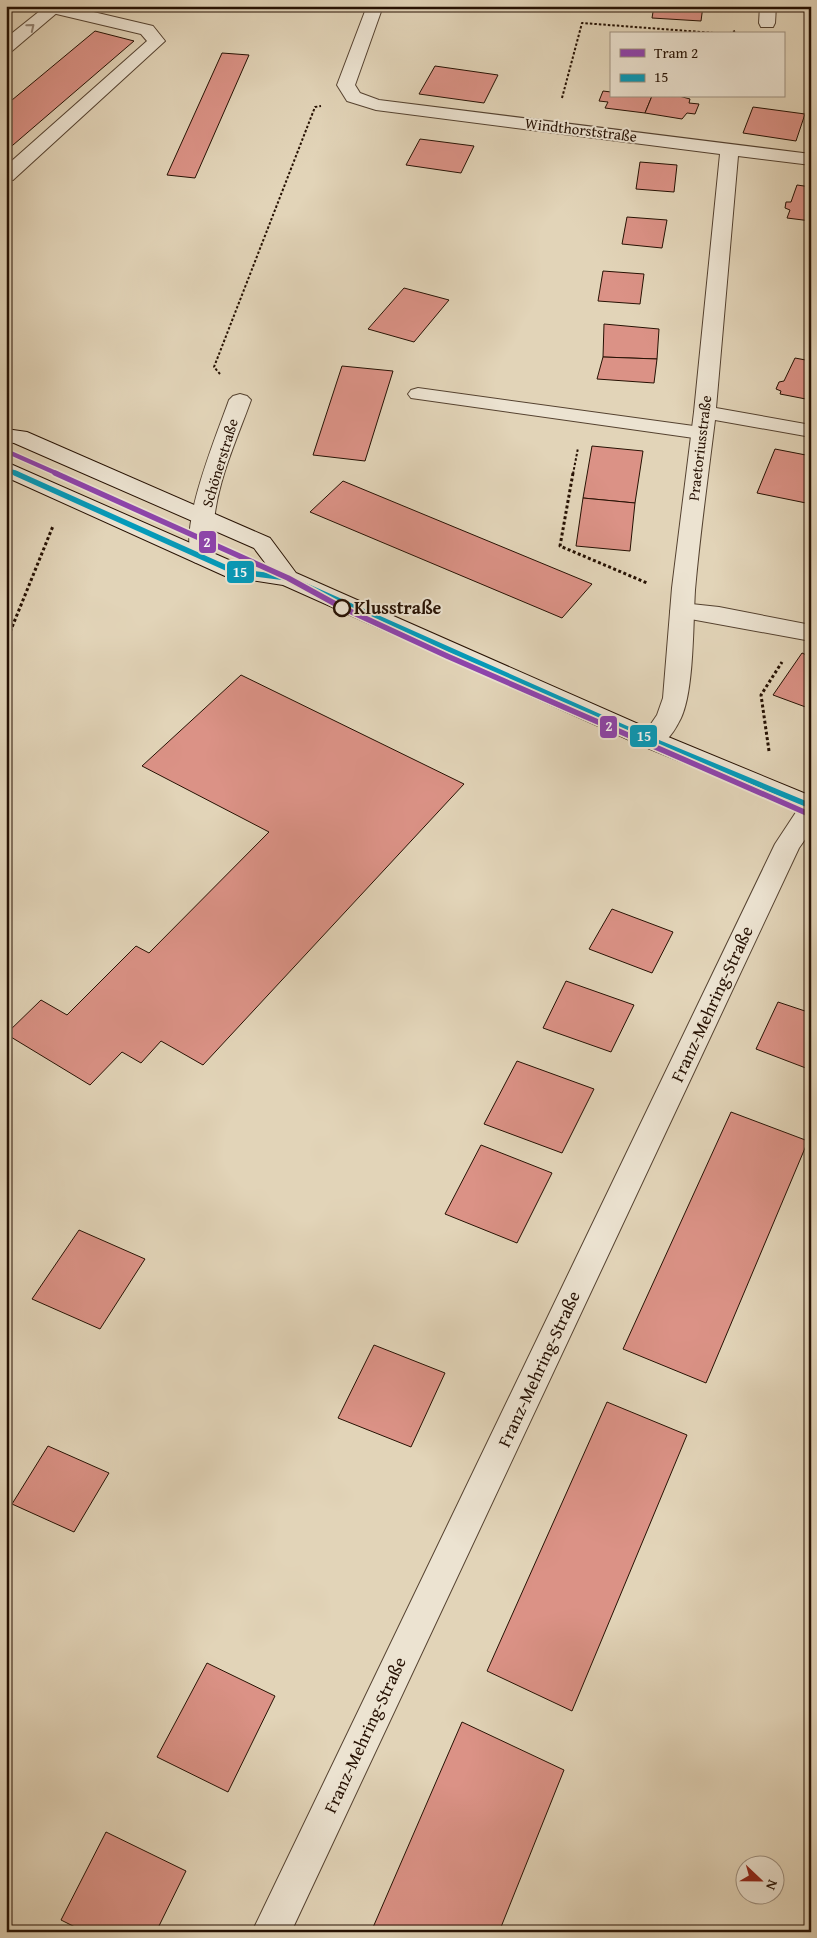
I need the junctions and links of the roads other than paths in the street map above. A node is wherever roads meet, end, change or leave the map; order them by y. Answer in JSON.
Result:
{"nodes":[{"id":1,"x":375,"y":6,"type":"edge"},
{"id":2,"x":55,"y":7,"type":"edge"},
{"id":3,"x":7,"y":46,"type":"edge"},
{"id":4,"x":730,"y":149,"type":"junction"},
{"id":5,"x":811,"y":160,"type":"edge"},
{"id":6,"x":6,"y":176,"type":"edge"},
{"id":7,"x":418,"y":394,"type":"dead end"},
{"id":8,"x":240,"y":400,"type":"road end"},
{"id":9,"x":705,"y":412,"type":"junction"},
{"id":10,"x":811,"y":430,"type":"edge"},
{"id":11,"x":701,"y":433,"type":"junction"},
{"id":12,"x":6,"y":435,"type":"edge"},
{"id":13,"x":6,"y":469,"type":"edge"},
{"id":14,"x":204,"y":516,"type":"junction"},
{"id":15,"x":202,"y":556,"type":"junction"},
{"id":16,"x":288,"y":578,"type":"junction"},
{"id":17,"x":683,"y":600,"type":"junction"},
{"id":18,"x":806,"y":632,"type":"edge"},
{"id":19,"x":652,"y":740,"type":"junction"},
{"id":20,"x":811,"y":808,"type":"edge"},
{"id":21,"x":271,"y":1932,"type":"edge"}],
"edges":[{"from":1,"to":4,"type":"street","name":"Windthorststraße"},
{"from":3,"to":2,"type":"street","one_way":true},
{"from":2,"to":6,"type":"street"},
{"from":4,"to":5,"type":"street","name":"Windthorststraße"},
{"from":4,"to":9,"type":"street","name":"Praetoriusstraße"},
{"from":7,"to":11,"type":"street"},
{"from":8,"to":14,"type":"street","name":"Schönerstraße"},
{"from":9,"to":10,"type":"street"},
{"from":9,"to":11,"type":"street","name":"Praetoriusstraße"},
{"from":11,"to":17,"type":"street","name":"Praetoriusstraße"},
{"from":12,"to":14,"type":"street"},
{"from":13,"to":15,"type":"street"},
{"from":14,"to":15,"type":"street","name":"Schönerstraße"},
{"from":14,"to":16,"type":"street"},
{"from":15,"to":16,"type":"street"},
{"from":16,"to":19,"type":"street"},
{"from":17,"to":18,"type":"street"},
{"from":17,"to":19,"type":"street","name":"Praetoriusstraße"},
{"from":19,"to":20,"type":"street"},
{"from":20,"to":21,"type":"street","name":"Franz-Mehring-Straße"}]}
